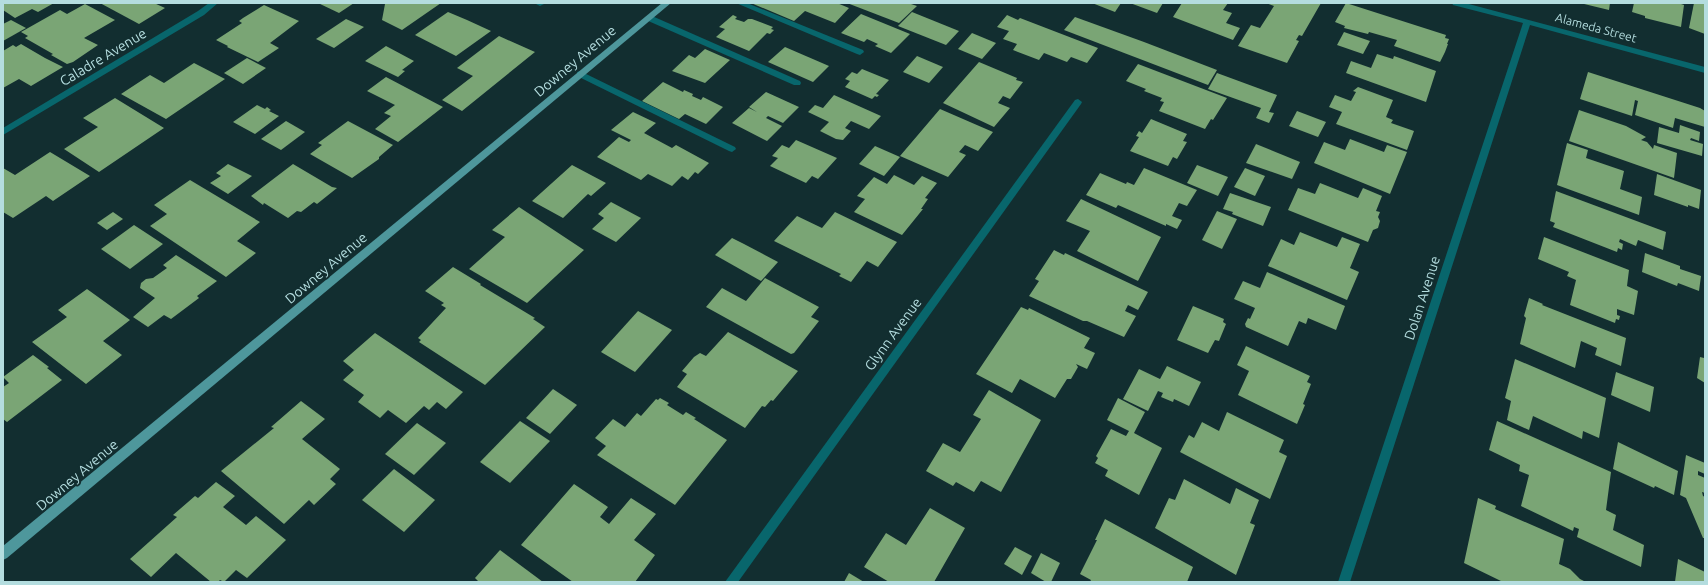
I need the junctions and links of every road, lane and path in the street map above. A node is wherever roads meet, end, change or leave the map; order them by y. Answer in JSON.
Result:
{"nodes":[{"id":1,"x":214,"y":3,"type":"edge"},
{"id":2,"x":666,"y":3,"type":"edge"},
{"id":3,"x":740,"y":3,"type":"edge"},
{"id":4,"x":1456,"y":3,"type":"edge"},
{"id":5,"x":649,"y":18,"type":"junction"},
{"id":6,"x":1527,"y":22,"type":"junction"},
{"id":7,"x":860,"y":52,"type":"dead end"},
{"id":8,"x":1705,"y":70,"type":"edge"},
{"id":9,"x":580,"y":74,"type":"junction"},
{"id":10,"x":797,"y":83,"type":"dead end"},
{"id":11,"x":1078,"y":102,"type":"dead end"},
{"id":12,"x":3,"y":132,"type":"edge"},
{"id":13,"x":732,"y":149,"type":"dead end"},
{"id":14,"x":3,"y":554,"type":"edge"},
{"id":15,"x":731,"y":582,"type":"edge"},
{"id":16,"x":1344,"y":582,"type":"edge"}],
"edges":[{"from":1,"to":12,"type":"street","name":"Caladre Avenue"},
{"from":2,"to":5,"type":"main road","name":"Downey Avenue"},
{"from":3,"to":7,"type":"street"},
{"from":4,"to":6,"type":"street","name":"Alameda Street"},
{"from":5,"to":9,"type":"main road","name":"Downey Avenue"},
{"from":5,"to":10,"type":"street"},
{"from":6,"to":8,"type":"street","name":"Alameda Street"},
{"from":6,"to":16,"type":"street","name":"Dolan Avenue"},
{"from":9,"to":13,"type":"street"},
{"from":9,"to":14,"type":"main road","name":"Downey Avenue"},
{"from":11,"to":15,"type":"street","name":"Glynn Avenue"}]}
